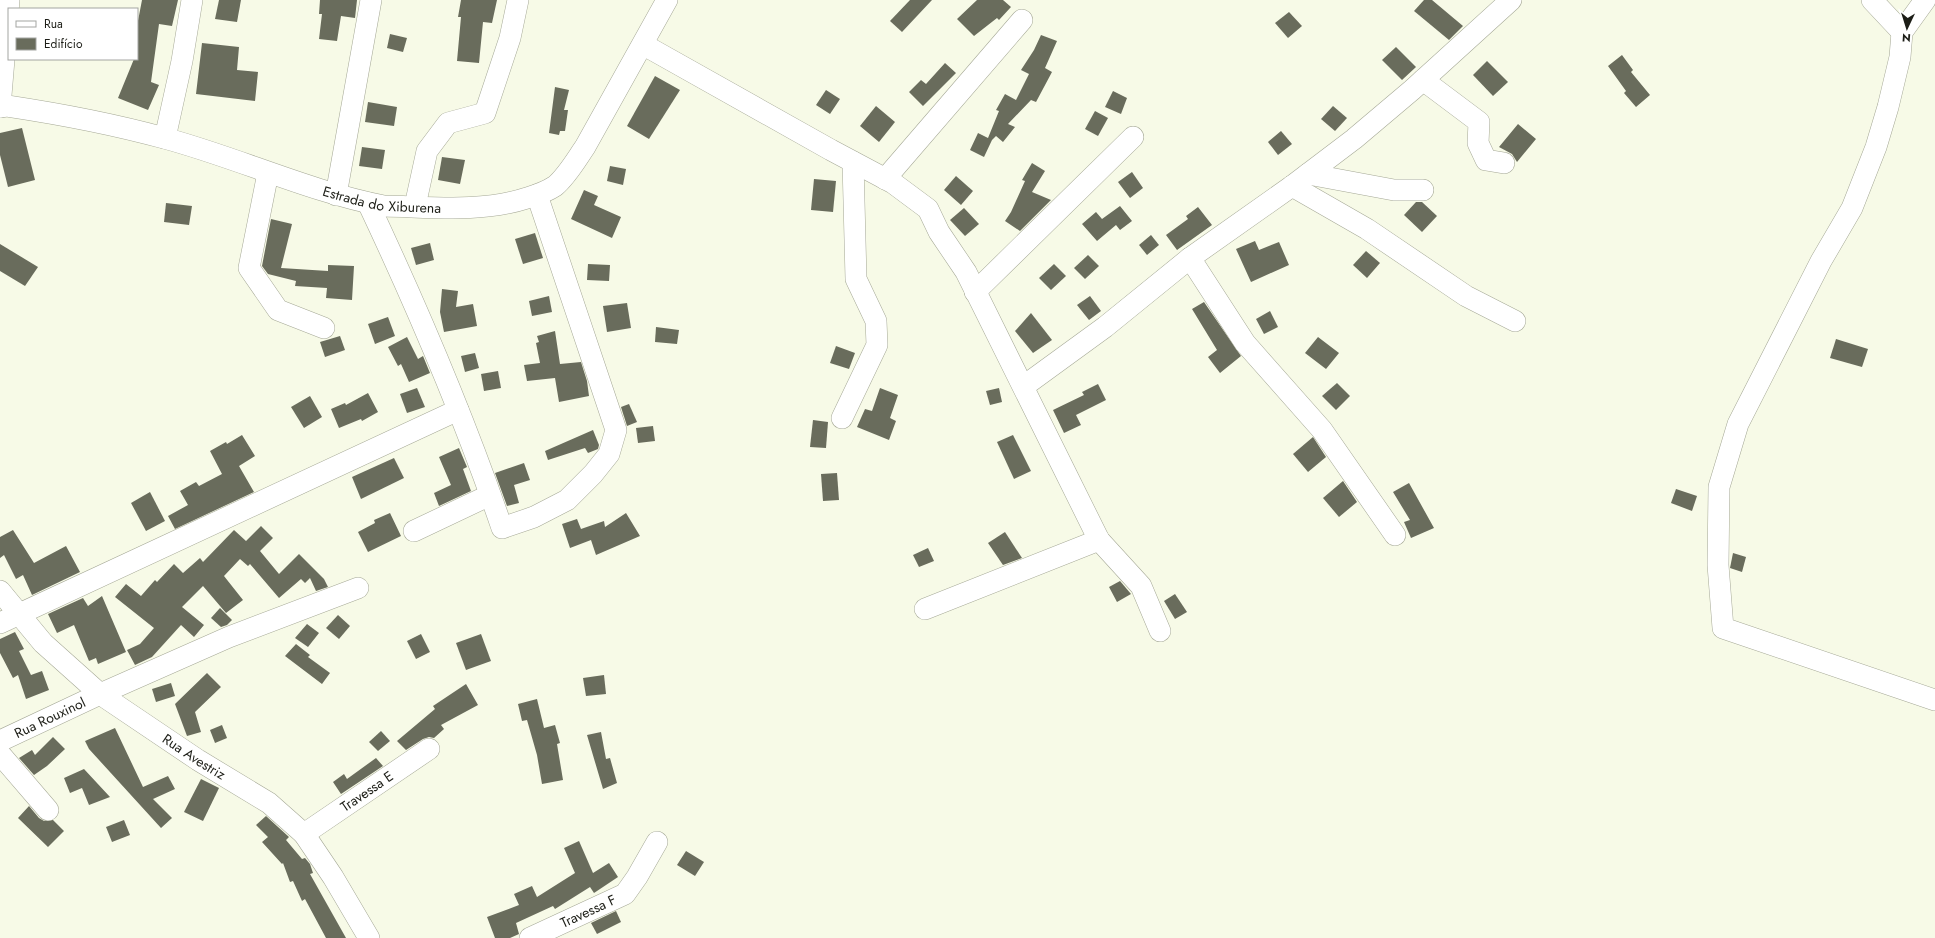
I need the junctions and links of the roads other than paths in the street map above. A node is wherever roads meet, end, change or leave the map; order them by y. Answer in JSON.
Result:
{"nodes":[{"id":1,"x":192,"y":0,"type":"edge"},
{"id":2,"x":371,"y":0,"type":"edge"},
{"id":3,"x":518,"y":0,"type":"edge"},
{"id":4,"x":667,"y":0,"type":"edge"},
{"id":5,"x":1511,"y":0,"type":"edge"},
{"id":6,"x":1872,"y":0,"type":"edge"},
{"id":7,"x":1925,"y":0,"type":"edge"},
{"id":8,"x":8,"y":12,"type":"edge"},
{"id":9,"x":1022,"y":20,"type":"dead end"},
{"id":10,"x":1902,"y":32,"type":"junction"},
{"id":11,"x":644,"y":45,"type":"junction"},
{"id":12,"x":1423,"y":80,"type":"junction"},
{"id":13,"x":0,"y":107,"type":"edge"},
{"id":14,"x":1133,"y":137,"type":"dead end"},
{"id":15,"x":165,"y":138,"type":"junction"},
{"id":16,"x":853,"y":162,"type":"junction"},
{"id":17,"x":1504,"y":163,"type":"dead end"},
{"id":18,"x":268,"y":174,"type":"junction"},
{"id":19,"x":885,"y":179,"type":"junction"},
{"id":20,"x":1300,"y":180,"type":"junction"},
{"id":21,"x":1423,"y":190,"type":"dead end"},
{"id":22,"x":336,"y":195,"type":"junction"},
{"id":23,"x":536,"y":195,"type":"junction"},
{"id":24,"x":368,"y":203,"type":"junction"},
{"id":25,"x":415,"y":206,"type":"junction"},
{"id":26,"x":1190,"y":258,"type":"junction"},
{"id":27,"x":975,"y":292,"type":"junction"},
{"id":28,"x":1515,"y":321,"type":"dead end"},
{"id":29,"x":324,"y":328,"type":"dead end"},
{"id":30,"x":1024,"y":386,"type":"junction"},
{"id":31,"x":458,"y":410,"type":"junction"},
{"id":32,"x":842,"y":418,"type":"dead end"},
{"id":33,"x":490,"y":495,"type":"junction"},
{"id":34,"x":414,"y":531,"type":"dead end"},
{"id":35,"x":1395,"y":535,"type":"dead end"},
{"id":36,"x":1099,"y":540,"type":"junction"},
{"id":37,"x":358,"y":588,"type":"dead end"},
{"id":38,"x":0,"y":592,"type":"edge"},
{"id":39,"x":925,"y":609,"type":"dead end"},
{"id":40,"x":18,"y":614,"type":"junction"},
{"id":41,"x":0,"y":624,"type":"edge"},
{"id":42,"x":1160,"y":631,"type":"dead end"},
{"id":43,"x":100,"y":694,"type":"junction"},
{"id":44,"x":1935,"y":700,"type":"edge"},
{"id":45,"x":0,"y":741,"type":"edge"},
{"id":46,"x":429,"y":749,"type":"dead end"},
{"id":47,"x":0,"y":754,"type":"edge"},
{"id":48,"x":48,"y":810,"type":"dead end"},
{"id":49,"x":304,"y":834,"type":"junction"},
{"id":50,"x":657,"y":842,"type":"dead end"},
{"id":51,"x":369,"y":938,"type":"edge"},
{"id":52,"x":530,"y":938,"type":"edge"}],
"edges":[{"from":1,"to":15,"type":"street"},
{"from":2,"to":22,"type":"street"},
{"from":3,"to":25,"type":"street"},
{"from":4,"to":11,"type":"street","name":"Estrada do Xiburena"},
{"from":5,"to":12,"type":"street"},
{"from":6,"to":10,"type":"street"},
{"from":7,"to":10,"type":"street"},
{"from":8,"to":13,"type":"street"},
{"from":9,"to":19,"type":"street"},
{"from":10,"to":44,"type":"street"},
{"from":11,"to":16,"type":"street"},
{"from":11,"to":23,"type":"street","name":"Estrada do Xiburena"},
{"from":12,"to":17,"type":"street"},
{"from":12,"to":20,"type":"street"},
{"from":13,"to":15,"type":"street","name":"Estrada do Xiburena"},
{"from":14,"to":27,"type":"street"},
{"from":15,"to":18,"type":"street","name":"Estrada do Xiburena"},
{"from":16,"to":19,"type":"street"},
{"from":16,"to":32,"type":"street"},
{"from":18,"to":22,"type":"street","name":"Estrada do Xiburena"},
{"from":18,"to":29,"type":"street"},
{"from":19,"to":27,"type":"street"},
{"from":20,"to":21,"type":"street"},
{"from":20,"to":26,"type":"street"},
{"from":20,"to":28,"type":"street"},
{"from":22,"to":24,"type":"street","name":"Estrada do Xiburena"},
{"from":23,"to":25,"type":"street","name":"Estrada do Xiburena"},
{"from":23,"to":33,"type":"street"},
{"from":24,"to":25,"type":"street","name":"Estrada do Xiburena"},
{"from":24,"to":31,"type":"street"},
{"from":26,"to":30,"type":"street"},
{"from":26,"to":35,"type":"street"},
{"from":27,"to":30,"type":"street"},
{"from":30,"to":36,"type":"street"},
{"from":31,"to":33,"type":"street"},
{"from":31,"to":40,"type":"street"},
{"from":33,"to":34,"type":"street"},
{"from":36,"to":39,"type":"street"},
{"from":36,"to":42,"type":"street"},
{"from":37,"to":43,"type":"street","name":"Rua Rouxinol"},
{"from":38,"to":40,"type":"street","name":"Rua Avestriz"},
{"from":40,"to":41,"type":"street"},
{"from":40,"to":43,"type":"street","name":"Rua Avestriz"},
{"from":43,"to":45,"type":"street","name":"Rua Rouxinol"},
{"from":43,"to":49,"type":"street","name":"Rua Avestriz"},
{"from":46,"to":49,"type":"street","name":"Travessa E"},
{"from":47,"to":48,"type":"street"},
{"from":49,"to":51,"type":"street","name":"Rua Avestriz"},
{"from":50,"to":52,"type":"street","name":"Travessa F"}]}
